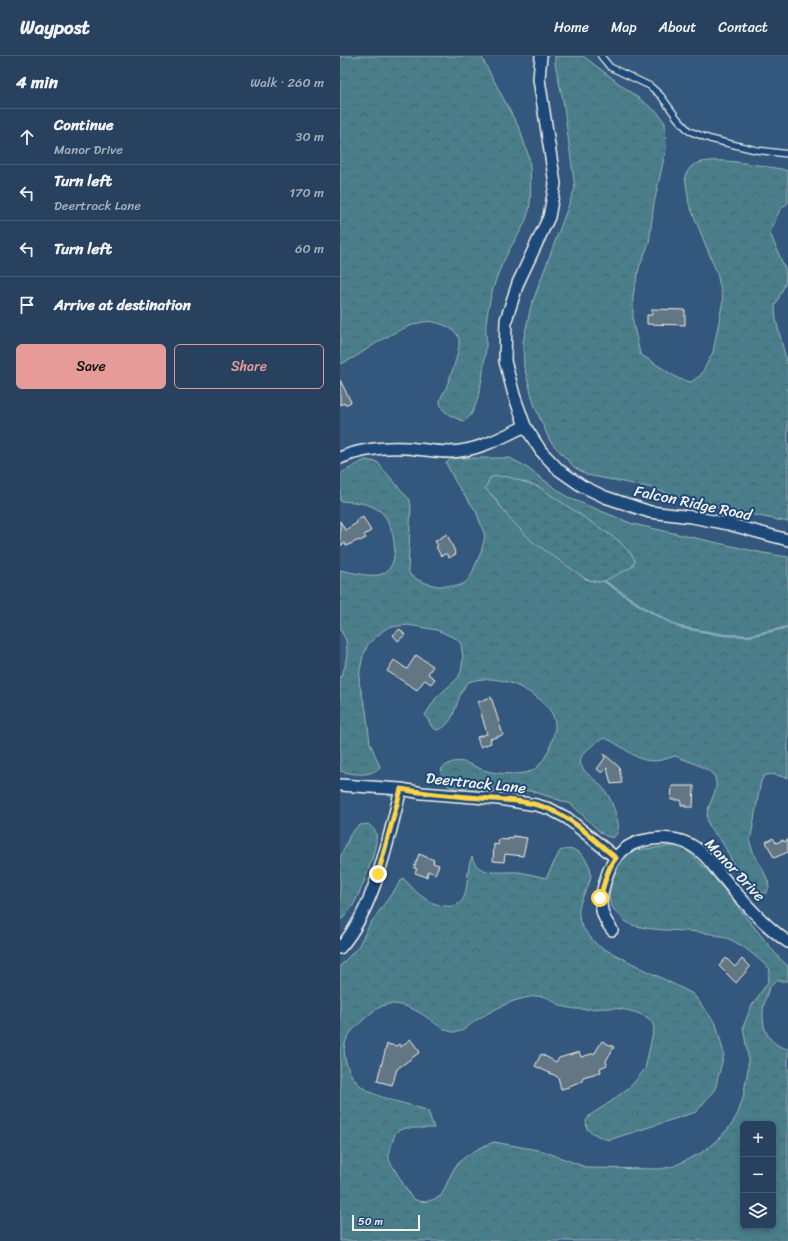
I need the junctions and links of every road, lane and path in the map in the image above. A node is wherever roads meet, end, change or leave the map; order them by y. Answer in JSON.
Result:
{"nodes":[{"id":1,"x":541,"y":56,"type":"edge"},
{"id":2,"x":601,"y":56,"type":"edge"},
{"id":3,"x":788,"y":154,"type":"edge"},
{"id":4,"x":525,"y":426,"type":"junction"},
{"id":5,"x":340,"y":458,"type":"edge"},
{"id":6,"x":788,"y":540,"type":"edge"},
{"id":7,"x":340,"y":785,"type":"edge"},
{"id":8,"x":401,"y":789,"type":"junction"},
{"id":9,"x":616,"y":858,"type":"junction"},
{"id":10,"x":612,"y":930,"type":"dead end"},
{"id":11,"x":788,"y":942,"type":"edge"},
{"id":12,"x":340,"y":948,"type":"edge"}],
"edges":[{"from":1,"to":4,"type":"street","name":"Falcon Ridge Road"},
{"from":2,"to":3,"type":"lane"},
{"from":4,"to":5,"type":"street"},
{"from":4,"to":6,"type":"street","name":"Falcon Ridge Road"},
{"from":7,"to":8,"type":"street","name":"Deertrack Lane"},
{"from":8,"to":9,"type":"street","name":"Deertrack Lane"},
{"from":8,"to":12,"type":"street"},
{"from":9,"to":10,"type":"street","name":"Manor Drive"},
{"from":9,"to":11,"type":"street","name":"Manor Drive"}]}
